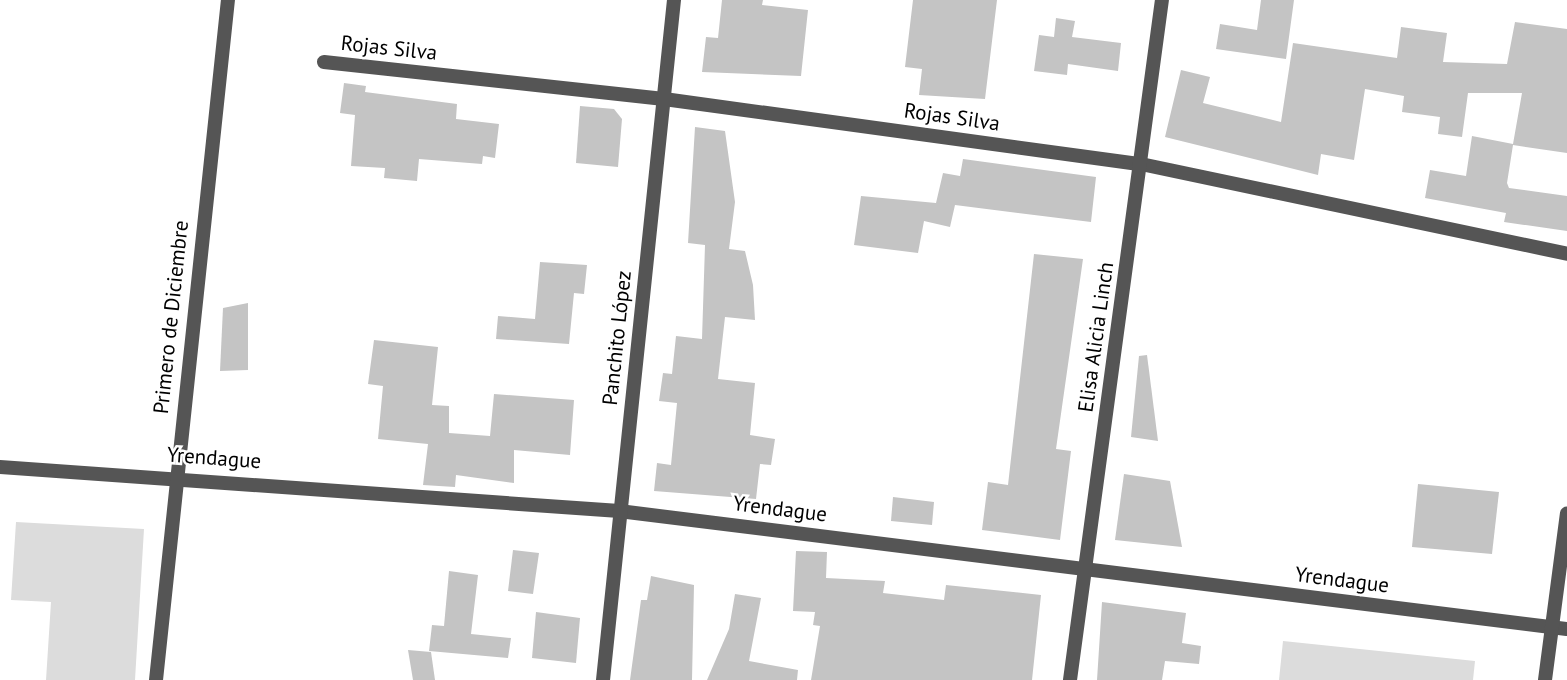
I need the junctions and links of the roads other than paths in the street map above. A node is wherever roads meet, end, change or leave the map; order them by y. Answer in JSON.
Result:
{"nodes":[{"id":1,"x":228,"y":0,"type":"edge"},
{"id":2,"x":674,"y":0,"type":"edge"},
{"id":3,"x":1162,"y":0,"type":"edge"},
{"id":4,"x":324,"y":62,"type":"dead end"},
{"id":5,"x":664,"y":99,"type":"junction"},
{"id":6,"x":1141,"y":164,"type":"junction"},
{"id":7,"x":1567,"y":254,"type":"edge"},
{"id":8,"x":0,"y":467,"type":"edge"},
{"id":9,"x":175,"y":475,"type":"junction"},
{"id":10,"x":619,"y":511,"type":"junction"},
{"id":11,"x":1567,"y":513,"type":"edge"},
{"id":12,"x":1086,"y":568,"type":"junction"},
{"id":13,"x":1551,"y":628,"type":"junction"},
{"id":14,"x":1567,"y":629,"type":"edge"},
{"id":15,"x":156,"y":680,"type":"edge"},
{"id":16,"x":603,"y":680,"type":"edge"},
{"id":17,"x":1070,"y":680,"type":"edge"},
{"id":18,"x":1545,"y":680,"type":"edge"}],
"edges":[{"from":1,"to":9,"type":"street","name":"Primero de Diciembre"},
{"from":2,"to":5,"type":"street","name":"Panchito López"},
{"from":3,"to":6,"type":"street","name":"Elisa Alicia Linch"},
{"from":4,"to":5,"type":"street","name":"Rojas Silva"},
{"from":5,"to":6,"type":"street","name":"Rojas Silva"},
{"from":5,"to":10,"type":"street","name":"Panchito López"},
{"from":6,"to":7,"type":"street","name":"Rojas Silva"},
{"from":6,"to":12,"type":"street","name":"Elisa Alicia Linch"},
{"from":8,"to":9,"type":"street","name":"Yrendague"},
{"from":9,"to":10,"type":"street","name":"Yrendague"},
{"from":9,"to":15,"type":"street","name":"Primero de Diciembre"},
{"from":10,"to":12,"type":"street","name":"Yrendague"},
{"from":10,"to":16,"type":"street","name":"Panchito López"},
{"from":11,"to":13,"type":"street"},
{"from":12,"to":13,"type":"street","name":"Yrendague"},
{"from":12,"to":17,"type":"street","name":"Elisa Alicia Linch"},
{"from":13,"to":14,"type":"street","name":"Yrendague"},
{"from":13,"to":18,"type":"street"}]}
